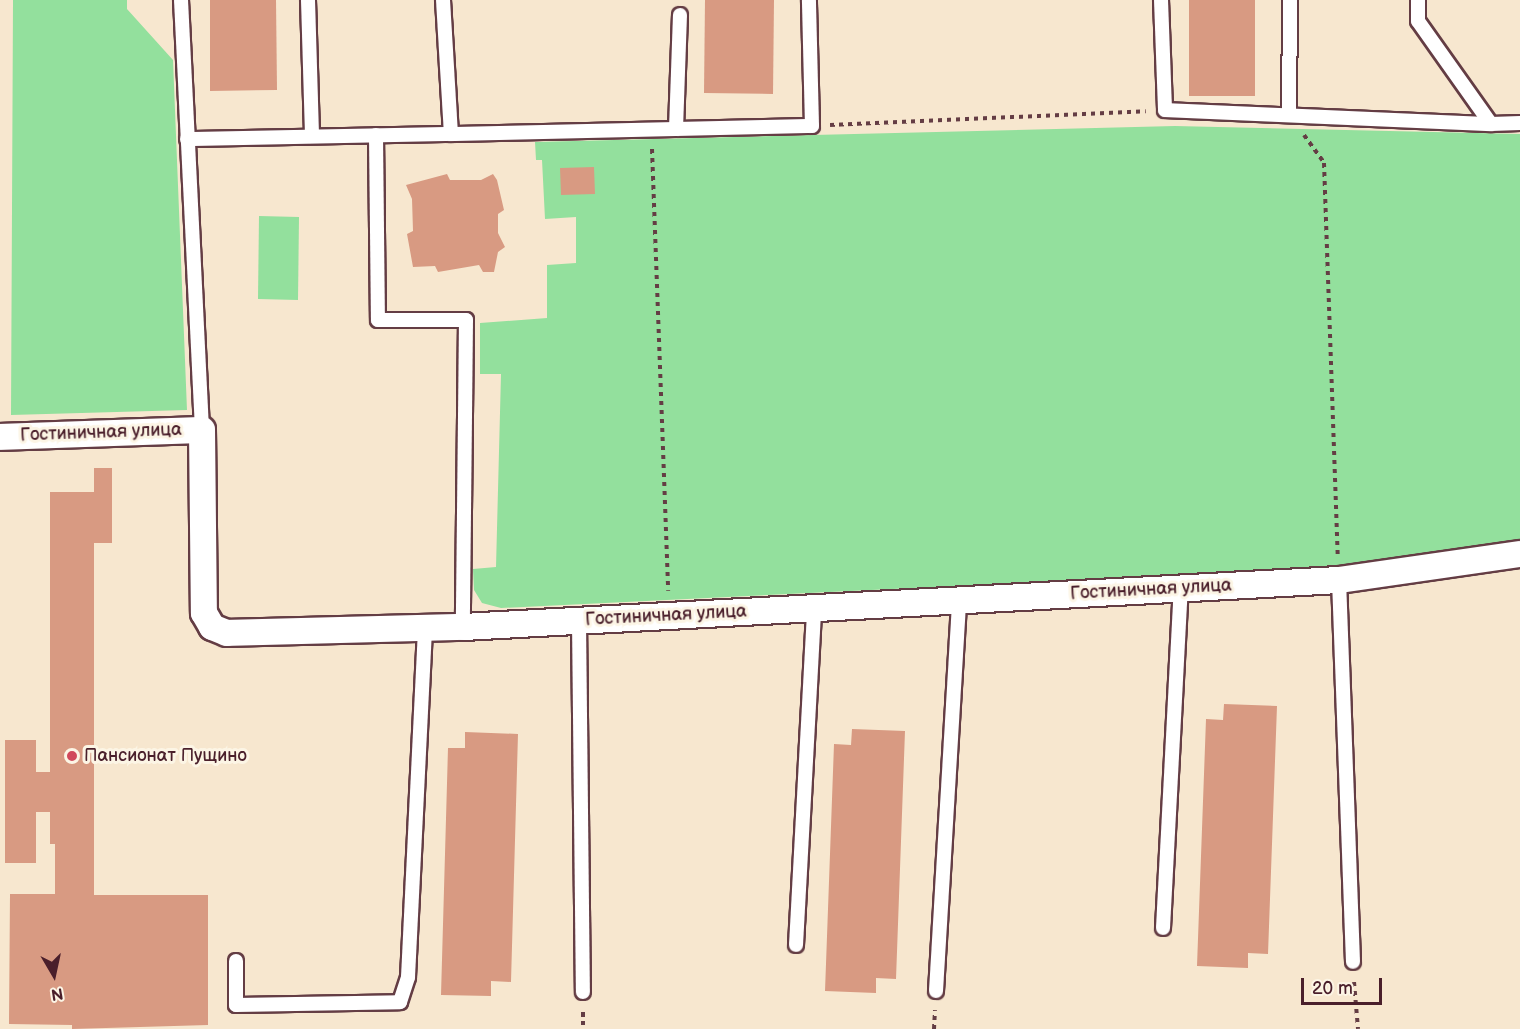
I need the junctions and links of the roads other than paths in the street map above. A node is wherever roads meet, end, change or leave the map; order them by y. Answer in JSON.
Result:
{"nodes":[{"id":1,"x":181,"y":0,"type":"edge"},
{"id":2,"x":308,"y":0,"type":"edge"},
{"id":3,"x":443,"y":0,"type":"edge"},
{"id":4,"x":809,"y":0,"type":"edge"},
{"id":5,"x":1161,"y":0,"type":"edge"},
{"id":6,"x":1290,"y":0,"type":"edge"},
{"id":7,"x":1418,"y":0,"type":"edge"},
{"id":8,"x":680,"y":15,"type":"dead end"},
{"id":9,"x":1289,"y":115,"type":"junction"},
{"id":10,"x":1520,"y":123,"type":"edge"},
{"id":11,"x":1491,"y":124,"type":"junction"},
{"id":12,"x":676,"y":129,"type":"junction"},
{"id":13,"x":376,"y":135,"type":"junction"},
{"id":14,"x":451,"y":135,"type":"junction"},
{"id":15,"x":312,"y":136,"type":"junction"},
{"id":16,"x":187,"y":139,"type":"junction"},
{"id":17,"x":202,"y":430,"type":"junction"},
{"id":18,"x":0,"y":436,"type":"edge"},
{"id":19,"x":1520,"y":554,"type":"edge"},
{"id":20,"x":1339,"y":580,"type":"junction"},
{"id":21,"x":1181,"y":588,"type":"junction"},
{"id":22,"x":959,"y":601,"type":"junction"},
{"id":23,"x":814,"y":609,"type":"junction"},
{"id":24,"x":579,"y":620,"type":"junction"},
{"id":25,"x":463,"y":627,"type":"junction"},
{"id":26,"x":425,"y":628,"type":"junction"},
{"id":27,"x":1163,"y":928,"type":"dead end"},
{"id":28,"x":796,"y":945,"type":"dead end"},
{"id":29,"x":236,"y":961,"type":"dead end"},
{"id":30,"x":1353,"y":963,"type":"road end"},
{"id":31,"x":936,"y":991,"type":"dead end"},
{"id":32,"x":583,"y":992,"type":"dead end"}],
"edges":[{"from":1,"to":16,"type":"lane"},
{"from":2,"to":15,"type":"lane"},
{"from":3,"to":14,"type":"lane"},
{"from":4,"to":12,"type":"lane"},
{"from":5,"to":9,"type":"lane"},
{"from":6,"to":9,"type":"lane"},
{"from":7,"to":11,"type":"lane"},
{"from":8,"to":12,"type":"lane"},
{"from":9,"to":11,"type":"lane"},
{"from":10,"to":11,"type":"lane"},
{"from":12,"to":14,"type":"lane"},
{"from":13,"to":14,"type":"lane"},
{"from":13,"to":15,"type":"lane"},
{"from":13,"to":25,"type":"lane"},
{"from":15,"to":16,"type":"lane"},
{"from":16,"to":17,"type":"lane"},
{"from":17,"to":18,"type":"street","name":"Гостиничная улица"},
{"from":17,"to":26,"type":"street","name":"Гостиничная улица"},
{"from":19,"to":20,"type":"street","name":"Гостиничная улица"},
{"from":20,"to":21,"type":"street","name":"Гостиничная улица"},
{"from":20,"to":30,"type":"lane"},
{"from":21,"to":22,"type":"street","name":"Гостиничная улица"},
{"from":21,"to":27,"type":"lane"},
{"from":22,"to":23,"type":"street","name":"Гостиничная улица"},
{"from":22,"to":31,"type":"lane"},
{"from":23,"to":24,"type":"street","name":"Гостиничная улица"},
{"from":23,"to":28,"type":"lane"},
{"from":24,"to":25,"type":"street","name":"Гостиничная улица"},
{"from":24,"to":32,"type":"lane"},
{"from":25,"to":26,"type":"street","name":"Гостиничная улица"},
{"from":26,"to":29,"type":"lane"}]}
